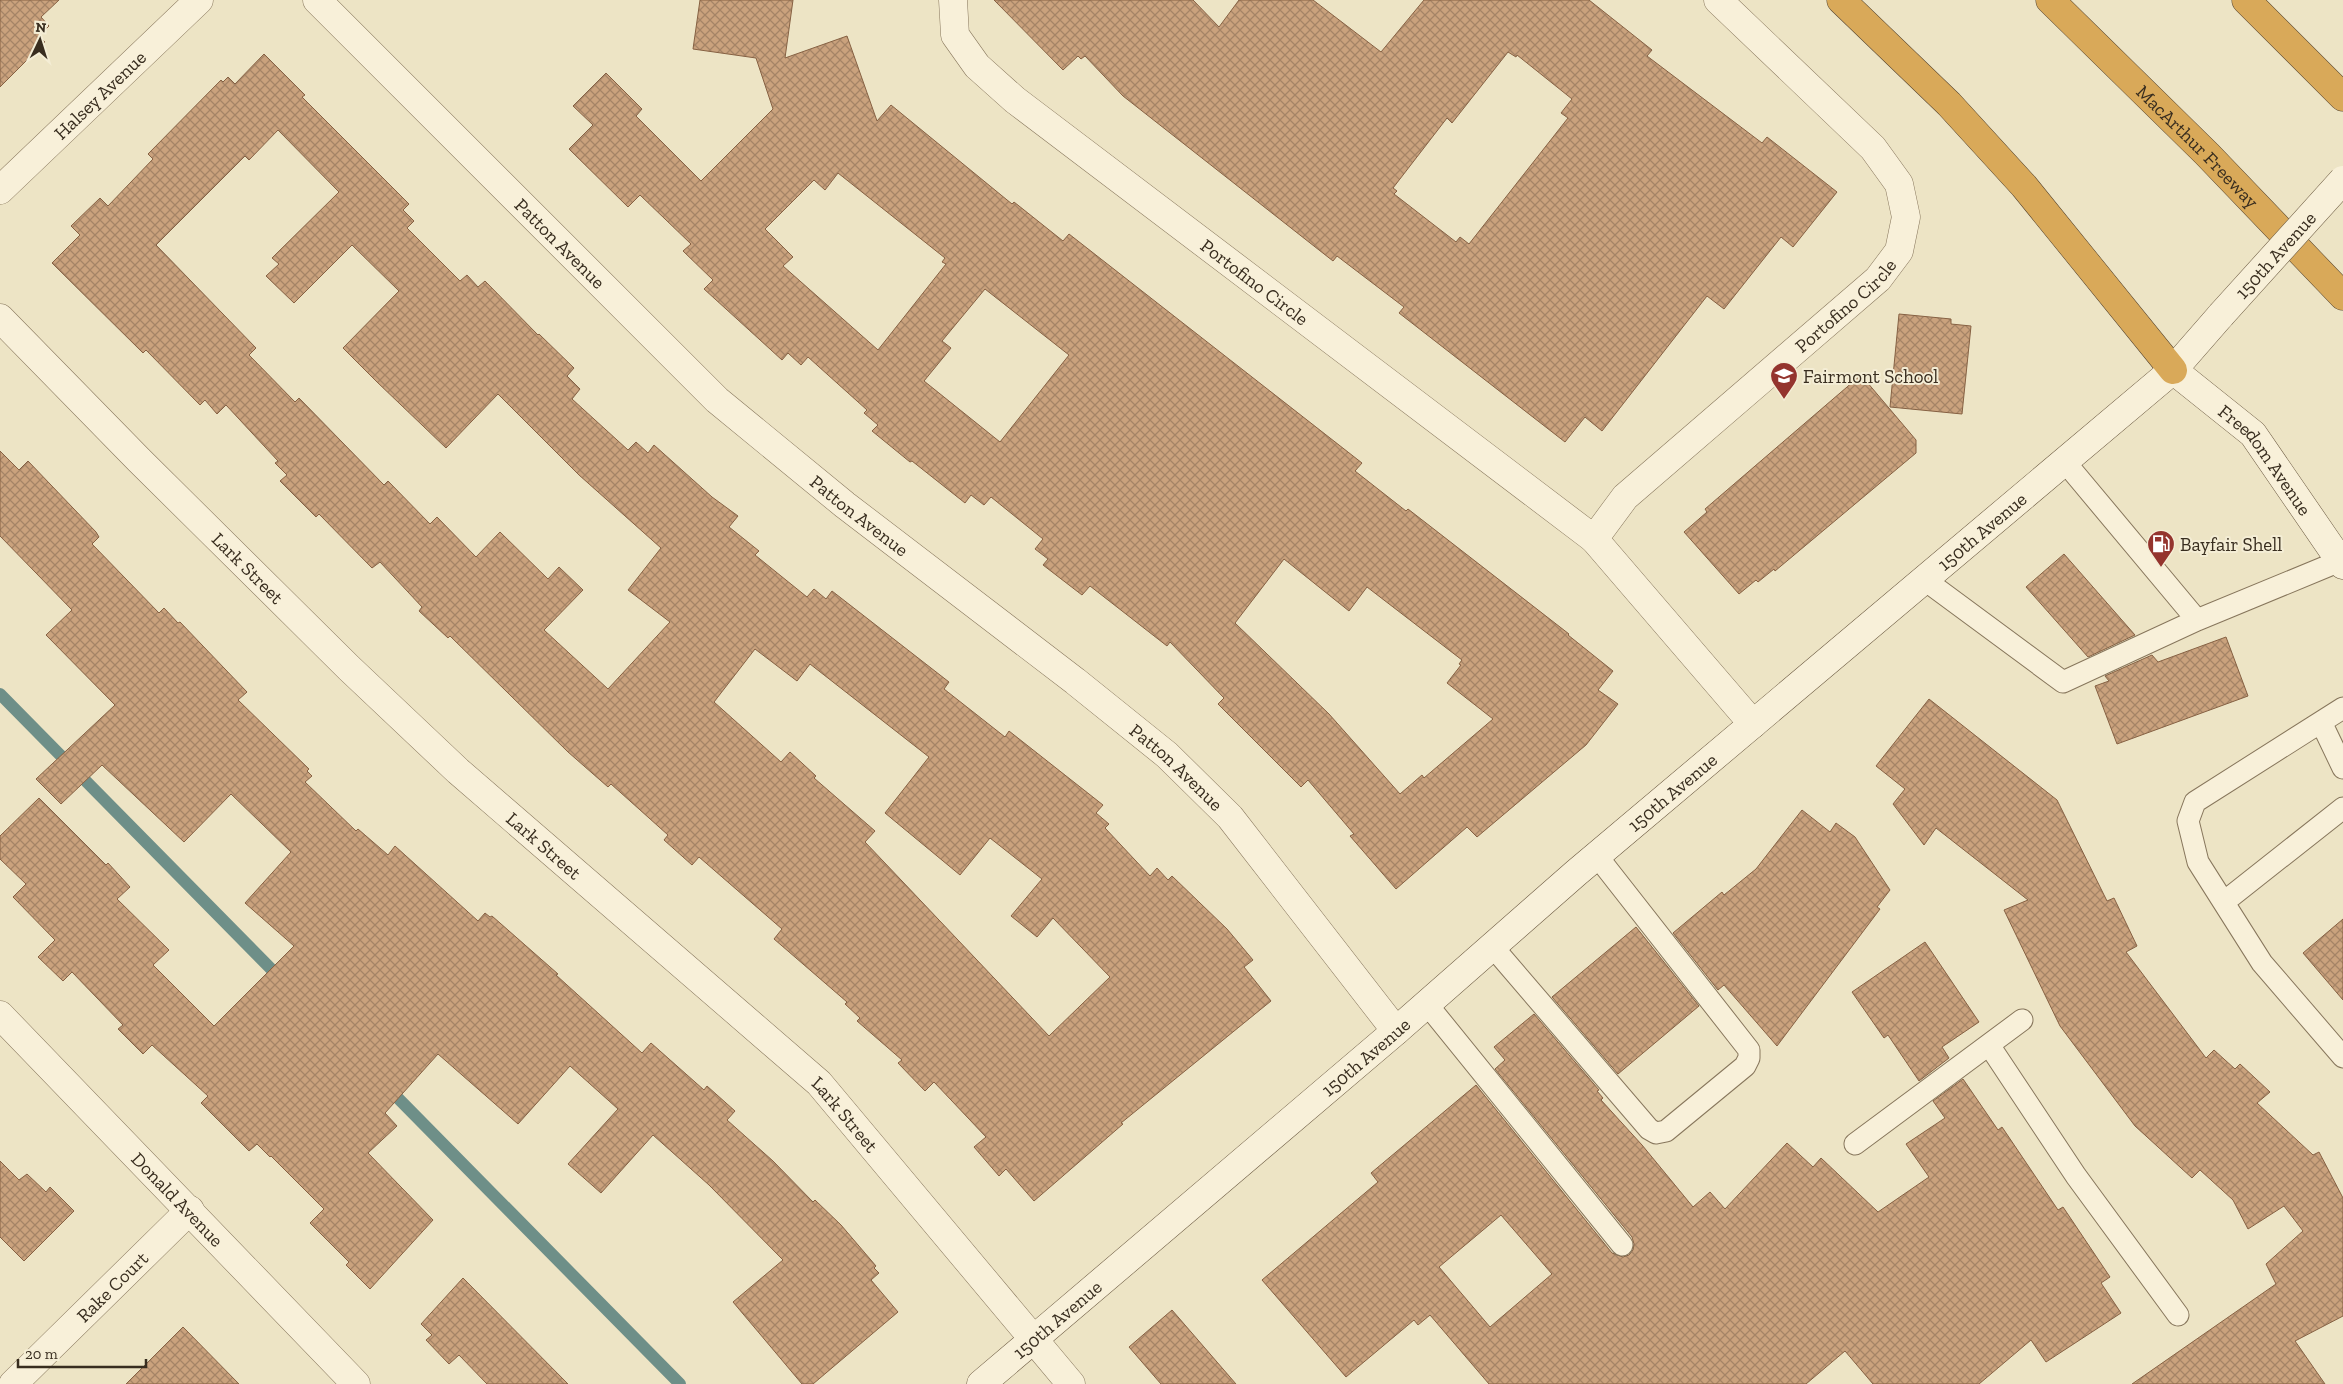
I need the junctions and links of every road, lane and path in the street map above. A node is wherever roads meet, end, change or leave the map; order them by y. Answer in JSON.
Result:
{"nodes":[{"id":1,"x":199,"y":0,"type":"edge"},
{"id":2,"x":317,"y":0,"type":"edge"},
{"id":3,"x":953,"y":0,"type":"edge"},
{"id":4,"x":1718,"y":0,"type":"edge"},
{"id":5,"x":1841,"y":0,"type":"edge"},
{"id":6,"x":2050,"y":0,"type":"edge"},
{"id":7,"x":2246,"y":0,"type":"edge"},
{"id":8,"x":2343,"y":97,"type":"edge"},
{"id":9,"x":2343,"y":180,"type":"edge"},
{"id":10,"x":0,"y":190,"type":"edge"},
{"id":11,"x":2343,"y":296,"type":"edge"},
{"id":12,"x":0,"y":318,"type":"edge"},
{"id":13,"x":2173,"y":370,"type":"junction"},
{"id":14,"x":2065,"y":462,"type":"junction"},
{"id":15,"x":1594,"y":539,"type":"junction"},
{"id":16,"x":2342,"y":563,"type":"edge"},
{"id":17,"x":1925,"y":580,"type":"junction"},
{"id":18,"x":2198,"y":620,"type":"junction"},
{"id":19,"x":2343,"y":708,"type":"edge"},
{"id":20,"x":2321,"y":722,"type":"junction"},
{"id":21,"x":1753,"y":724,"type":"junction"},
{"id":22,"x":2343,"y":768,"type":"edge"},
{"id":23,"x":2343,"y":808,"type":"edge"},
{"id":24,"x":1597,"y":856,"type":"junction"},
{"id":25,"x":2224,"y":902,"type":"junction"},
{"id":26,"x":1492,"y":946,"type":"junction"},
{"id":27,"x":1426,"y":1003,"type":"junction"},
{"id":28,"x":0,"y":1015,"type":"edge"},
{"id":29,"x":2022,"y":1020,"type":"dead end"},
{"id":30,"x":1396,"y":1031,"type":"junction"},
{"id":31,"x":1989,"y":1045,"type":"junction"},
{"id":32,"x":2343,"y":1057,"type":"edge"},
{"id":33,"x":1855,"y":1144,"type":"dead end"},
{"id":34,"x":190,"y":1210,"type":"junction"},
{"id":35,"x":1622,"y":1245,"type":"dead end"},
{"id":36,"x":2178,"y":1316,"type":"dead end"},
{"id":37,"x":1032,"y":1340,"type":"junction"},
{"id":38,"x":13,"y":1384,"type":"edge"},
{"id":39,"x":356,"y":1384,"type":"edge"},
{"id":40,"x":981,"y":1384,"type":"edge"},
{"id":41,"x":1071,"y":1384,"type":"edge"}],
"edges":[{"from":1,"to":10,"type":"street","name":"Halsey Avenue"},
{"from":2,"to":30,"type":"street","name":"Patton Avenue"},
{"from":3,"to":15,"type":"street","name":"Portofino Circle"},
{"from":4,"to":15,"type":"street","name":"Portofino Circle"},
{"from":5,"to":13,"type":"highway"},
{"from":6,"to":11,"type":"highway","name":"MacArthur Freeway"},
{"from":7,"to":8,"type":"highway"},
{"from":9,"to":13,"type":"street","name":"150th Avenue","bridge":true},
{"from":12,"to":37,"type":"street","name":"Lark Street"},
{"from":13,"to":14,"type":"street","name":"150th Avenue"},
{"from":13,"to":16,"type":"street","name":"Freedom Avenue"},
{"from":14,"to":17,"type":"street","name":"150th Avenue"},
{"from":14,"to":18,"type":"lane"},
{"from":15,"to":21,"type":"street","name":"Portofino Circle"},
{"from":16,"to":18,"type":"lane"},
{"from":17,"to":18,"type":"lane"},
{"from":17,"to":21,"type":"street","name":"150th Avenue"},
{"from":19,"to":20,"type":"lane"},
{"from":20,"to":22,"type":"lane"},
{"from":20,"to":25,"type":"lane"},
{"from":21,"to":24,"type":"street","name":"150th Avenue"},
{"from":23,"to":25,"type":"lane"},
{"from":24,"to":26,"type":"street","name":"150th Avenue"},
{"from":24,"to":26,"type":"lane"},
{"from":25,"to":32,"type":"lane"},
{"from":26,"to":27,"type":"street","name":"150th Avenue"},
{"from":27,"to":30,"type":"street","name":"150th Avenue"},
{"from":27,"to":35,"type":"lane"},
{"from":28,"to":34,"type":"street","name":"Donald Avenue"},
{"from":29,"to":31,"type":"lane"},
{"from":30,"to":37,"type":"street","name":"150th Avenue"},
{"from":31,"to":33,"type":"lane"},
{"from":31,"to":36,"type":"lane"},
{"from":34,"to":38,"type":"street","name":"Rake Court"},
{"from":34,"to":39,"type":"street","name":"Donald Avenue"},
{"from":37,"to":40,"type":"street","name":"150th Avenue"},
{"from":37,"to":41,"type":"street","name":"Lark Street"}]}
